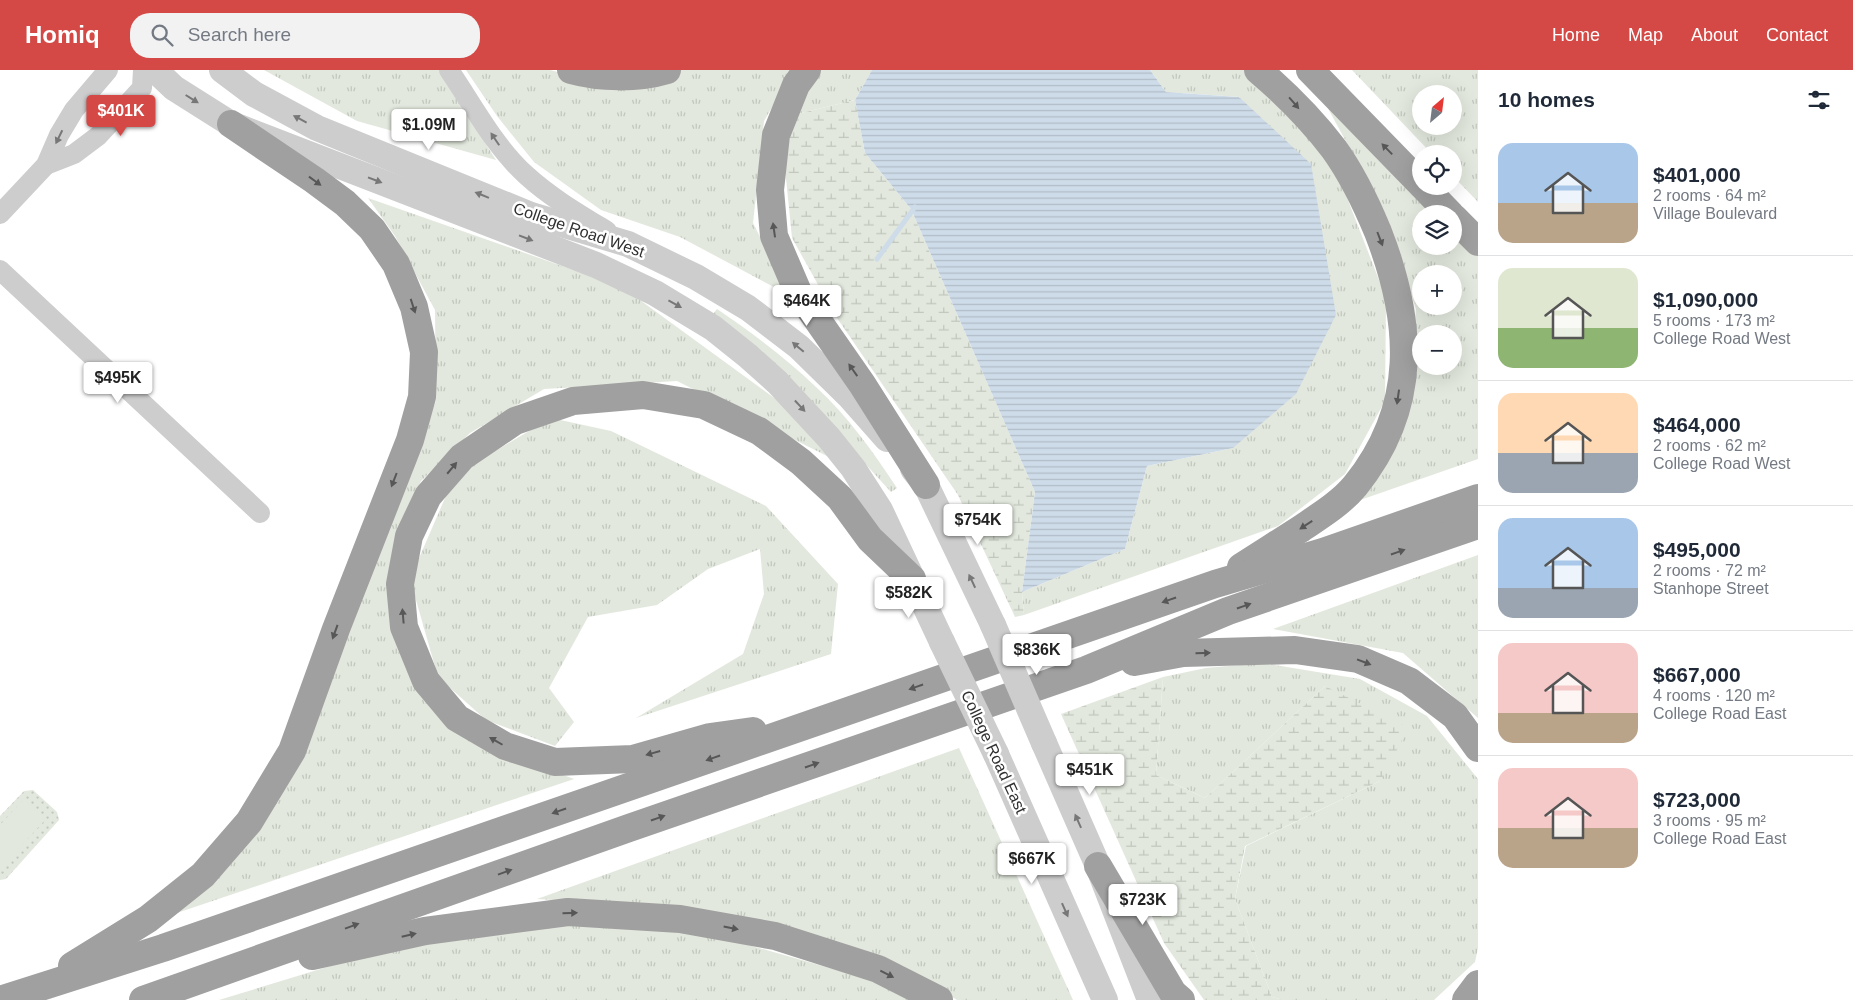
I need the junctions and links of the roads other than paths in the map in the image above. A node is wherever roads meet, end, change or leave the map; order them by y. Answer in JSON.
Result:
{"nodes":[{"id":1,"x":108,"y":70,"type":"edge"},
{"id":2,"x":143,"y":70,"type":"edge"},
{"id":3,"x":155,"y":70,"type":"edge"},
{"id":4,"x":222,"y":70,"type":"edge"},
{"id":5,"x":449,"y":70,"type":"edge"},
{"id":6,"x":571,"y":70,"type":"edge"},
{"id":7,"x":666,"y":70,"type":"edge"},
{"id":8,"x":807,"y":70,"type":"edge"},
{"id":9,"x":1258,"y":70,"type":"edge"},
{"id":10,"x":1310,"y":70,"type":"edge"},
{"id":11,"x":231,"y":124,"type":"junction"},
{"id":12,"x":46,"y":165,"type":"junction"},
{"id":13,"x":1412,"y":175,"type":"edge"},
{"id":14,"x":1432,"y":195,"type":"edge"},
{"id":15,"x":1441,"y":205,"type":"edge"},
{"id":16,"x":0,"y":214,"type":"edge"},
{"id":17,"x":1462,"y":226,"type":"edge"},
{"id":18,"x":1478,"y":242,"type":"edge"},
{"id":19,"x":628,"y":244,"type":"junction"},
{"id":20,"x":0,"y":270,"type":"edge"},
{"id":21,"x":926,"y":485,"type":"junction"},
{"id":22,"x":1478,"y":498,"type":"edge"},
{"id":23,"x":260,"y":513,"type":"dead end"},
{"id":24,"x":1478,"y":525,"type":"edge"},
{"id":25,"x":912,"y":579,"type":"junction"},
{"id":26,"x":1215,"y":584,"type":"junction"},
{"id":27,"x":942,"y":642,"type":"joint"},
{"id":28,"x":1086,"y":670,"type":"junction"},
{"id":29,"x":821,"y":720,"type":"junction"},
{"id":30,"x":1478,"y":748,"type":"edge"},
{"id":31,"x":1098,"y":866,"type":"junction"},
{"id":32,"x":191,"y":984,"type":"junction"},
{"id":33,"x":1478,"y":984,"type":"edge"},
{"id":34,"x":38,"y":987,"type":"junction"},
{"id":35,"x":0,"y":1000,"type":"edge"},
{"id":36,"x":143,"y":1000,"type":"edge"},
{"id":37,"x":939,"y":1000,"type":"edge"},
{"id":38,"x":1105,"y":1000,"type":"edge"},
{"id":39,"x":1150,"y":1000,"type":"edge"},
{"id":40,"x":1181,"y":1000,"type":"edge"},
{"id":41,"x":1466,"y":1000,"type":"edge"}],
"edges":[{"from":1,"to":12,"type":"street","one_way":true},
{"from":2,"to":12,"type":"street"},
{"from":3,"to":11,"type":"street","name":"College Road West","one_way":true},
{"from":19,"to":4,"type":"street","name":"College Road West","one_way":true},
{"from":19,"to":5,"type":"street","one_way":true},
{"from":6,"to":7,"type":"highway"},
{"from":21,"to":8,"type":"highway","one_way":true},
{"from":9,"to":26,"type":"highway","one_way":true},
{"from":13,"to":10,"type":"highway","one_way":true},
{"from":11,"to":25,"type":"street","name":"College Road West","one_way":true},
{"from":11,"to":34,"type":"highway","one_way":true},
{"from":12,"to":16,"type":"street"},
{"from":14,"to":15,"type":"highway"},
{"from":17,"to":18,"type":"highway"},
{"from":21,"to":19,"type":"street","name":"College Road West","one_way":true},
{"from":20,"to":23,"type":"street"},
{"from":31,"to":21,"type":"street","name":"College Road West","one_way":true,"bridge":true},
{"from":22,"to":26,"type":"highway"},
{"from":28,"to":24,"type":"highway","one_way":true},
{"from":25,"to":27,"type":"street","name":"College Road West"},
{"from":29,"to":25,"type":"highway","one_way":true},
{"from":26,"to":29,"type":"highway","one_way":true},
{"from":27,"to":38,"type":"street","name":"College Road East","one_way":true,"bridge":true},
{"from":28,"to":30,"type":"highway","one_way":true},
{"from":32,"to":28,"type":"highway","one_way":true},
{"from":29,"to":34,"type":"highway","one_way":true},
{"from":31,"to":39,"type":"street"},
{"from":31,"to":40,"type":"highway"},
{"from":32,"to":36,"type":"highway"},
{"from":32,"to":37,"type":"highway","one_way":true},
{"from":33,"to":41,"type":"highway"},
{"from":34,"to":35,"type":"highway"}]}
